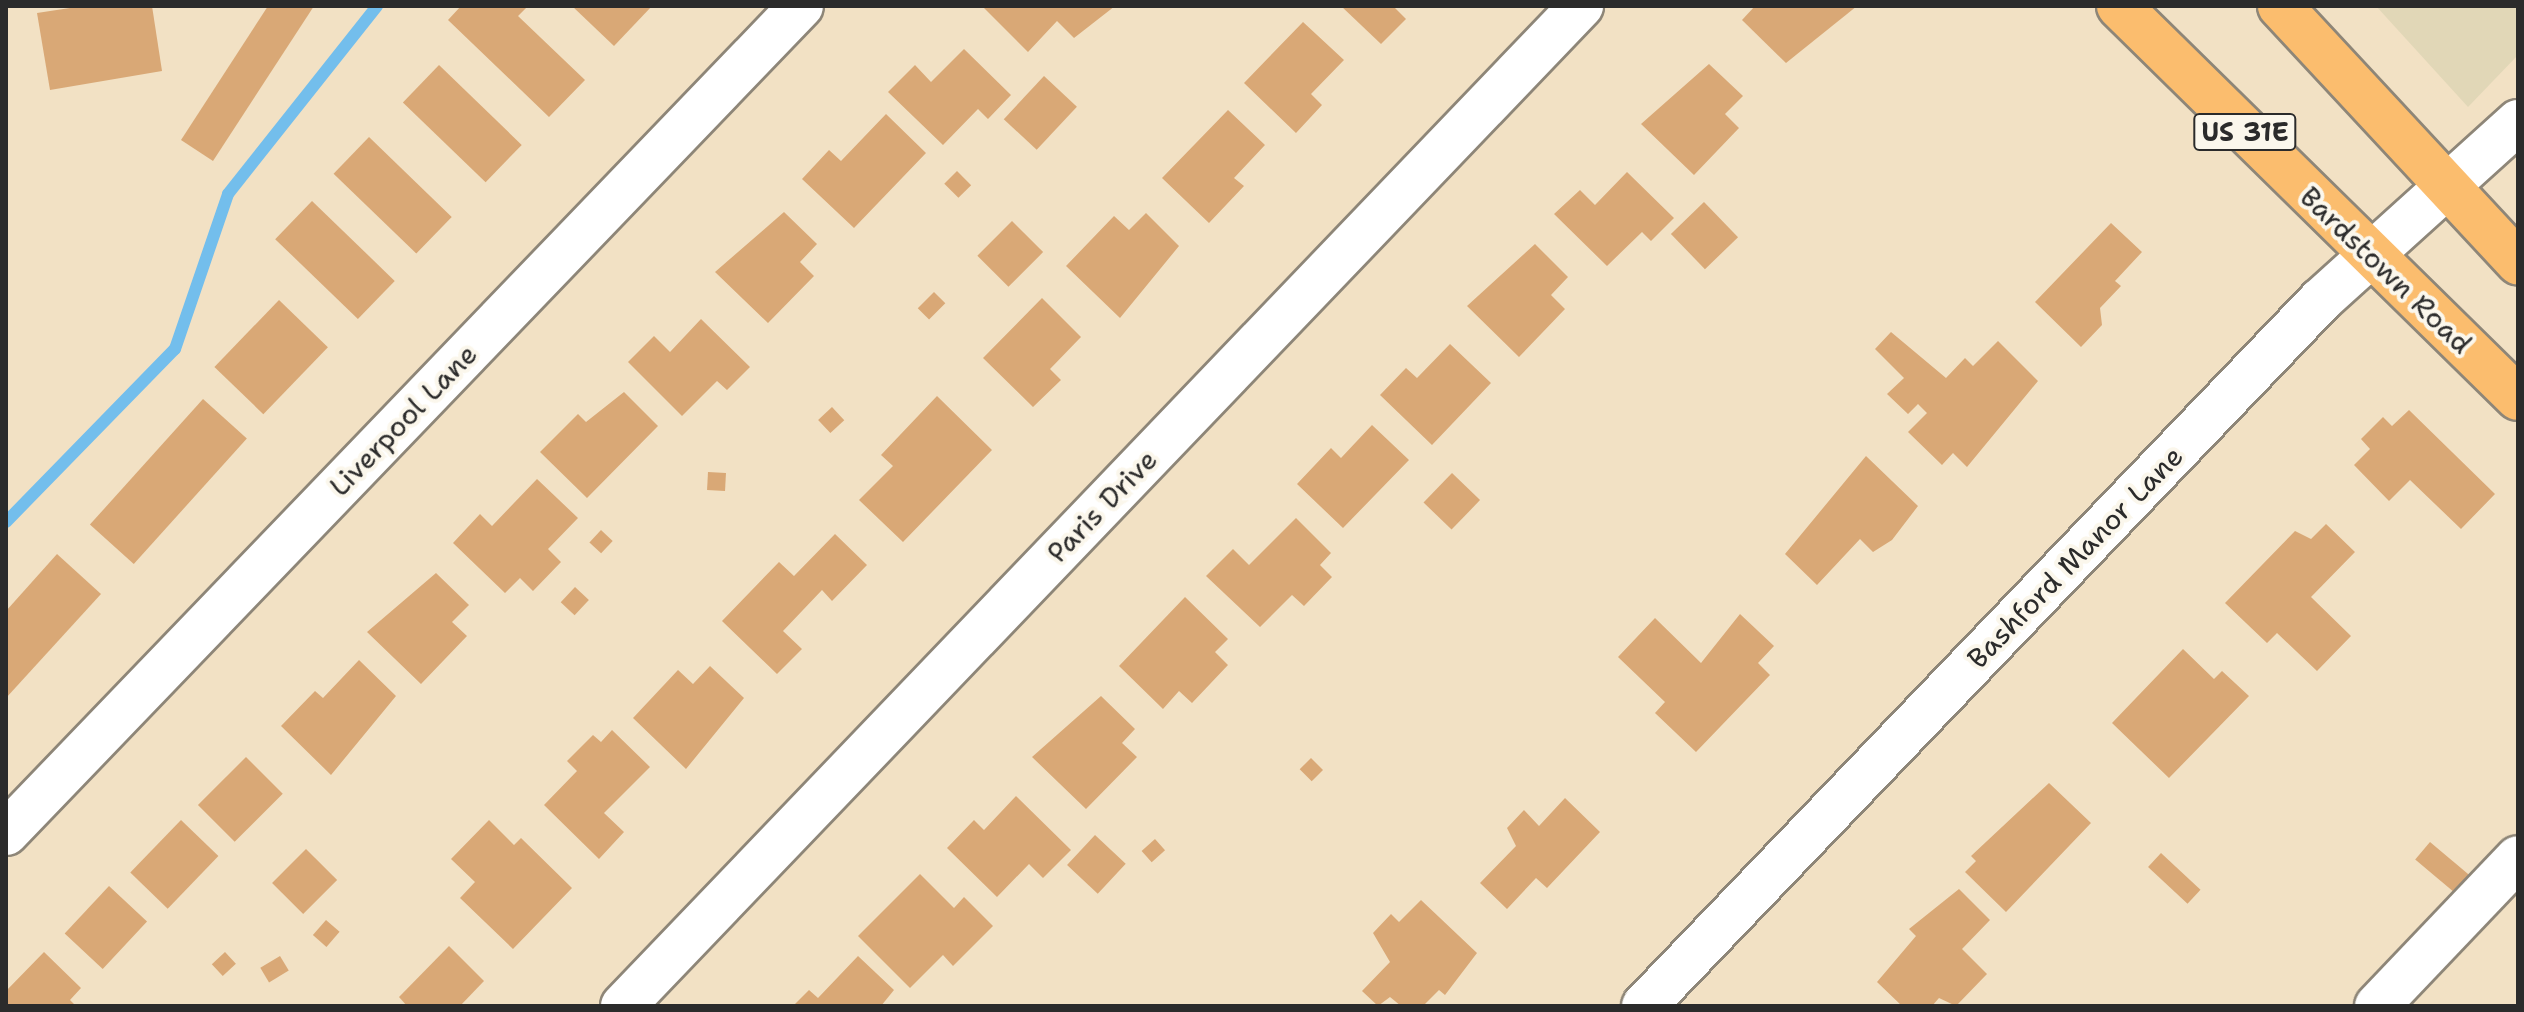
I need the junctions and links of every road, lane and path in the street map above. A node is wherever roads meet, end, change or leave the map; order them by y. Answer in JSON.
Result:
{"nodes":[{"id":1,"x":1581,"y":6,"type":"edge"},
{"id":2,"x":2119,"y":6,"type":"edge"},
{"id":3,"x":2280,"y":6,"type":"edge"},
{"id":4,"x":796,"y":8,"type":"edge"},
{"id":5,"x":2518,"y":122,"type":"edge"},
{"id":6,"x":2448,"y":192,"type":"junction"},
{"id":7,"x":2373,"y":257,"type":"junction"},
{"id":8,"x":2518,"y":262,"type":"edge"},
{"id":9,"x":2518,"y":398,"type":"edge"},
{"id":10,"x":6,"y":833,"type":"edge"},
{"id":11,"x":2518,"y":858,"type":"edge"},
{"id":12,"x":623,"y":1006,"type":"edge"},
{"id":13,"x":1644,"y":1006,"type":"edge"},
{"id":14,"x":2377,"y":1006,"type":"edge"}],
"edges":[{"from":1,"to":12,"type":"street","name":"Paris Drive"},
{"from":2,"to":7,"type":"main road","name":"Bardstown Road","number":"US 31E"},
{"from":3,"to":6,"type":"main road"},
{"from":4,"to":10,"type":"street","name":"Liverpool Lane"},
{"from":5,"to":6,"type":"street","name":"Bashford Manor Lane"},
{"from":6,"to":7,"type":"street","name":"Bashford Manor Lane"},
{"from":6,"to":8,"type":"main road"},
{"from":7,"to":9,"type":"main road","name":"Bardstown Road","number":"US 31E"},
{"from":7,"to":13,"type":"street","name":"Bashford Manor Lane"},
{"from":11,"to":14,"type":"street"}]}
